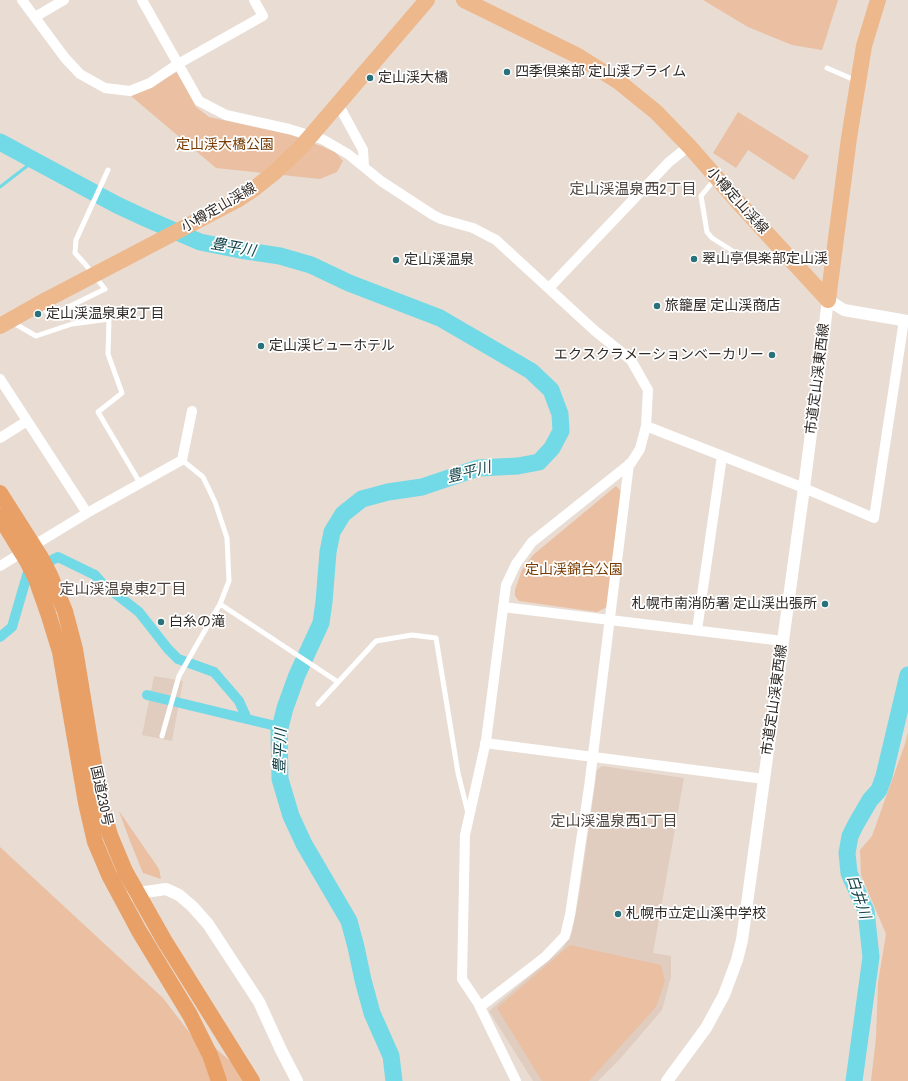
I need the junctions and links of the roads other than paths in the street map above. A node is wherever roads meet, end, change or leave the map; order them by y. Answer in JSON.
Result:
{"nodes":[{"id":1,"x":22,"y":0,"type":"edge"},
{"id":2,"x":64,"y":0,"type":"edge"},
{"id":3,"x":142,"y":0,"type":"edge"},
{"id":4,"x":254,"y":0,"type":"edge"},
{"id":5,"x":427,"y":0,"type":"edge"},
{"id":6,"x":464,"y":0,"type":"edge"},
{"id":7,"x":878,"y":0,"type":"edge"},
{"id":8,"x":35,"y":18,"type":"junction"},
{"id":9,"x":178,"y":64,"type":"junction"},
{"id":10,"x":827,"y":68,"type":"dead end"},
{"id":11,"x":858,"y":81,"type":"junction"},
{"id":12,"x":334,"y":109,"type":"junction"},
{"id":13,"x":689,"y":146,"type":"junction"},
{"id":14,"x":364,"y":167,"type":"junction"},
{"id":15,"x":108,"y":170,"type":"dead end"},
{"id":16,"x":716,"y":177,"type":"junction"},
{"id":17,"x":789,"y":258,"type":"junction"},
{"id":18,"x":549,"y":288,"type":"junction"},
{"id":19,"x":828,"y":300,"type":"junction"},
{"id":20,"x":43,"y":302,"type":"junction"},
{"id":21,"x":906,"y":320,"type":"edge"},
{"id":22,"x":5,"y":323,"type":"edge"},
{"id":23,"x":0,"y":379,"type":"edge"},
{"id":24,"x":192,"y":411,"type":"dead end"},
{"id":25,"x":27,"y":421,"type":"junction"},
{"id":26,"x":646,"y":426,"type":"junction"},
{"id":27,"x":0,"y":438,"type":"edge"},
{"id":28,"x":722,"y":456,"type":"junction"},
{"id":29,"x":182,"y":460,"type":"junction"},
{"id":30,"x":629,"y":464,"type":"junction"},
{"id":31,"x":140,"y":483,"type":"junction"},
{"id":32,"x":804,"y":488,"type":"junction"},
{"id":33,"x":0,"y":493,"type":"edge"},
{"id":34,"x":87,"y":513,"type":"junction"},
{"id":35,"x":0,"y":517,"type":"edge"},
{"id":36,"x":31,"y":554,"type":"junction"},
{"id":37,"x":0,"y":566,"type":"edge"},
{"id":38,"x":43,"y":577,"type":"junction"},
{"id":39,"x":220,"y":604,"type":"junction"},
{"id":40,"x":503,"y":607,"type":"junction"},
{"id":41,"x":610,"y":619,"type":"junction"},
{"id":42,"x":697,"y":630,"type":"junction"},
{"id":43,"x":783,"y":641,"type":"junction"},
{"id":44,"x":338,"y":682,"type":"junction"},
{"id":45,"x":318,"y":704,"type":"dead end"},
{"id":46,"x":162,"y":736,"type":"dead end"},
{"id":47,"x":486,"y":742,"type":"junction"},
{"id":48,"x":593,"y":756,"type":"junction"},
{"id":49,"x":764,"y":779,"type":"junction"},
{"id":50,"x":469,"y":818,"type":"junction"},
{"id":51,"x":138,"y":893,"type":"junction"},
{"id":52,"x":122,"y":899,"type":"junction"},
{"id":53,"x":480,"y":1008,"type":"junction"},
{"id":54,"x":668,"y":1080,"type":"edge"},
{"id":55,"x":220,"y":1081,"type":"edge"},
{"id":56,"x":252,"y":1081,"type":"edge"},
{"id":57,"x":297,"y":1081,"type":"edge"},
{"id":58,"x":516,"y":1081,"type":"edge"}],
"edges":[{"from":1,"to":8,"type":"street"},
{"from":2,"to":8,"type":"street"},
{"from":3,"to":9,"type":"street"},
{"from":4,"to":9,"type":"street"},
{"from":5,"to":12,"type":"main road","name":"小樽定山渓線"},
{"from":6,"to":13,"type":"main road","name":"小樽定山渓線"},
{"from":7,"to":11,"type":"main road"},
{"from":8,"to":9,"type":"street"},
{"from":9,"to":14,"type":"street"},
{"from":10,"to":11,"type":"lane"},
{"from":11,"to":19,"type":"main road"},
{"from":12,"to":14,"type":"street"},
{"from":12,"to":20,"type":"main road","name":"小樽定山渓線"},
{"from":13,"to":16,"type":"main road","name":"小樽定山渓線"},
{"from":13,"to":18,"type":"street"},
{"from":14,"to":18,"type":"street"},
{"from":15,"to":20,"type":"lane"},
{"from":16,"to":17,"type":"main road","name":"小樽定山渓線"},
{"from":16,"to":17,"type":"lane"},
{"from":17,"to":19,"type":"main road","name":"小樽定山渓線"},
{"from":18,"to":26,"type":"street"},
{"from":19,"to":21,"type":"street"},
{"from":19,"to":32,"type":"street","name":"市道定山渓東西線"},
{"from":20,"to":22,"type":"main road","name":"小樽定山渓線"},
{"from":21,"to":32,"type":"street"},
{"from":22,"to":31,"type":"lane"},
{"from":23,"to":25,"type":"street"},
{"from":24,"to":29,"type":"street"},
{"from":25,"to":27,"type":"street"},
{"from":25,"to":34,"type":"street"},
{"from":26,"to":28,"type":"street"},
{"from":26,"to":30,"type":"street"},
{"from":28,"to":32,"type":"street"},
{"from":28,"to":42,"type":"street"},
{"from":29,"to":31,"type":"street"},
{"from":29,"to":39,"type":"lane"},
{"from":30,"to":40,"type":"street"},
{"from":30,"to":41,"type":"street"},
{"from":31,"to":34,"type":"street"},
{"from":32,"to":43,"type":"street","name":"市道定山渓東西線"},
{"from":33,"to":36,"type":"highway","name":"国道230号"},
{"from":34,"to":36,"type":"street"},
{"from":35,"to":36,"type":"highway","name":"国道230号"},
{"from":36,"to":37,"type":"street"},
{"from":36,"to":38,"type":"highway","name":"国道230号"},
{"from":38,"to":51,"type":"highway","name":"国道230号"},
{"from":38,"to":52,"type":"highway","name":"国道230号"},
{"from":39,"to":44,"type":"lane"},
{"from":39,"to":46,"type":"lane"},
{"from":40,"to":41,"type":"street"},
{"from":40,"to":47,"type":"street"},
{"from":41,"to":42,"type":"street"},
{"from":41,"to":48,"type":"street"},
{"from":42,"to":43,"type":"street"},
{"from":43,"to":49,"type":"street","name":"市道定山渓東西線"},
{"from":44,"to":45,"type":"lane"},
{"from":44,"to":50,"type":"lane"},
{"from":47,"to":48,"type":"street"},
{"from":47,"to":50,"type":"street"},
{"from":48,"to":49,"type":"street"},
{"from":48,"to":53,"type":"street"},
{"from":49,"to":54,"type":"street","name":"市道定山渓東西線"},
{"from":50,"to":53,"type":"street"},
{"from":51,"to":52,"type":"street"},
{"from":51,"to":56,"type":"highway","name":"国道230号"},
{"from":51,"to":57,"type":"street"},
{"from":52,"to":55,"type":"highway","name":"国道230号"},
{"from":53,"to":58,"type":"street"}]}
